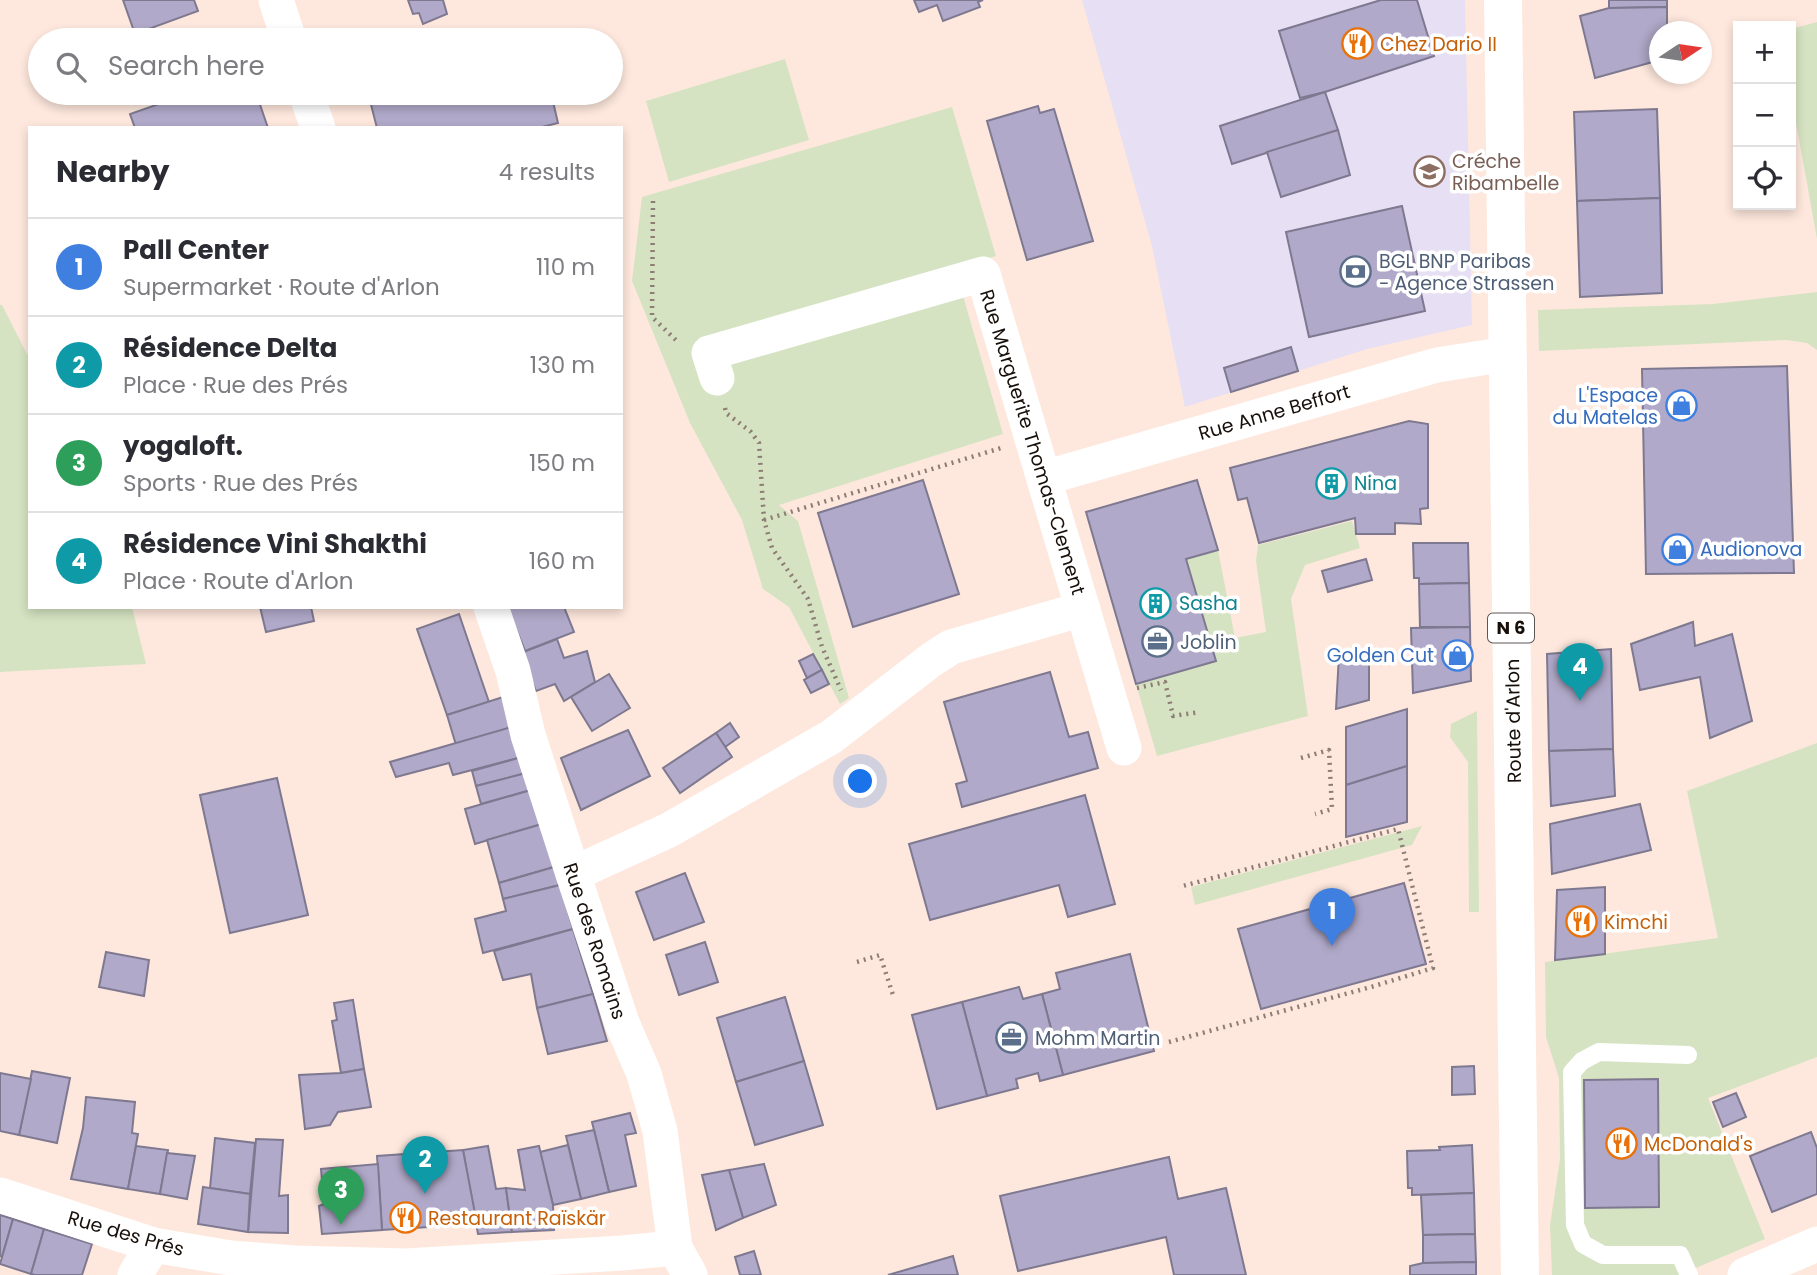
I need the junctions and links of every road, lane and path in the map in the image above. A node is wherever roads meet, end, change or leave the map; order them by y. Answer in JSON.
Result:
{"nodes":[{"id":1,"x":276,"y":0,"type":"edge"},
{"id":2,"x":1503,"y":0,"type":"edge"},
{"id":3,"x":285,"y":28,"type":"edge"},
{"id":4,"x":310,"y":105,"type":"edge"},
{"id":5,"x":316,"y":126,"type":"edge"},
{"id":6,"x":653,"y":201,"type":"dead end"},
{"id":7,"x":1507,"y":354,"type":"junction"},
{"id":8,"x":717,"y":378,"type":"junction"},
{"id":9,"x":1032,"y":439,"type":"junction"},
{"id":10,"x":1044,"y":478,"type":"junction"},
{"id":11,"x":764,"y":520,"type":"junction"},
{"id":12,"x":492,"y":609,"type":"edge"},
{"id":13,"x":1083,"y":609,"type":"junction"},
{"id":14,"x":1108,"y":695,"type":"junction"},
{"id":15,"x":1200,"y":712,"type":"dead end"},
{"id":16,"x":855,"y":718,"type":"junction"},
{"id":17,"x":1124,"y":748,"type":"dead end"},
{"id":18,"x":1301,"y":758,"type":"dead end"},
{"id":19,"x":1315,"y":814,"type":"dead end"},
{"id":20,"x":573,"y":874,"type":"junction"},
{"id":21,"x":1179,"y":887,"type":"dead end"},
{"id":22,"x":858,"y":962,"type":"dead end"},
{"id":23,"x":893,"y":995,"type":"dead end"},
{"id":24,"x":1170,"y":1042,"type":"dead end"},
{"id":25,"x":1688,"y":1055,"type":"dead end"},
{"id":26,"x":0,"y":1195,"type":"edge"},
{"id":27,"x":1817,"y":1244,"type":"edge"},
{"id":28,"x":153,"y":1245,"type":"junction"},
{"id":29,"x":682,"y":1262,"type":"edge"},
{"id":30,"x":406,"y":1270,"type":"edge"},
{"id":31,"x":135,"y":1275,"type":"edge"},
{"id":32,"x":1520,"y":1275,"type":"edge"},
{"id":33,"x":1689,"y":1275,"type":"edge"},
{"id":34,"x":1745,"y":1275,"type":"edge"}],
"edges":[{"from":1,"to":3,"type":"street"},
{"from":2,"to":7,"type":"main road","name":"Route d'Arlon","number":"N 6"},
{"from":4,"to":5,"type":"street"},
{"from":6,"to":8,"type":"path"},
{"from":7,"to":10,"type":"street","name":"Rue Anne Beffort"},
{"from":7,"to":32,"type":"main road","name":"Route d'Arlon","number":"N 6"},
{"from":8,"to":9,"type":"street","name":"Rue Marguerite Thomas-Clement"},
{"from":8,"to":11,"type":"path"},
{"from":9,"to":10,"type":"street","name":"Rue Marguerite Thomas-Clement"},
{"from":9,"to":11,"type":"path"},
{"from":10,"to":13,"type":"street","name":"Rue Marguerite Thomas-Clement"},
{"from":11,"to":16,"type":"path"},
{"from":12,"to":20,"type":"street","name":"Rue des Romains"},
{"from":13,"to":14,"type":"street","name":"Rue Marguerite Thomas-Clement"},
{"from":13,"to":16,"type":"street","name":"Rue Marguerite Thomas-Clement"},
{"from":14,"to":15,"type":"path"},
{"from":14,"to":17,"type":"street","name":"Rue Marguerite Thomas-Clement"},
{"from":16,"to":20,"type":"street","name":"Rue Marguerite Thomas-Clement"},
{"from":18,"to":19,"type":"path"},
{"from":20,"to":29,"type":"street","name":"Rue des Romains"},
{"from":21,"to":24,"type":"path"},
{"from":22,"to":23,"type":"path"},
{"from":25,"to":33,"type":"lane"},
{"from":26,"to":28,"type":"street","name":"Rue des Prés"},
{"from":27,"to":34,"type":"street"},
{"from":28,"to":30,"type":"street","name":"Rue des Prés"},
{"from":28,"to":31,"type":"street"},
{"from":29,"to":30,"type":"street","name":"Rue des Prés"}]}
